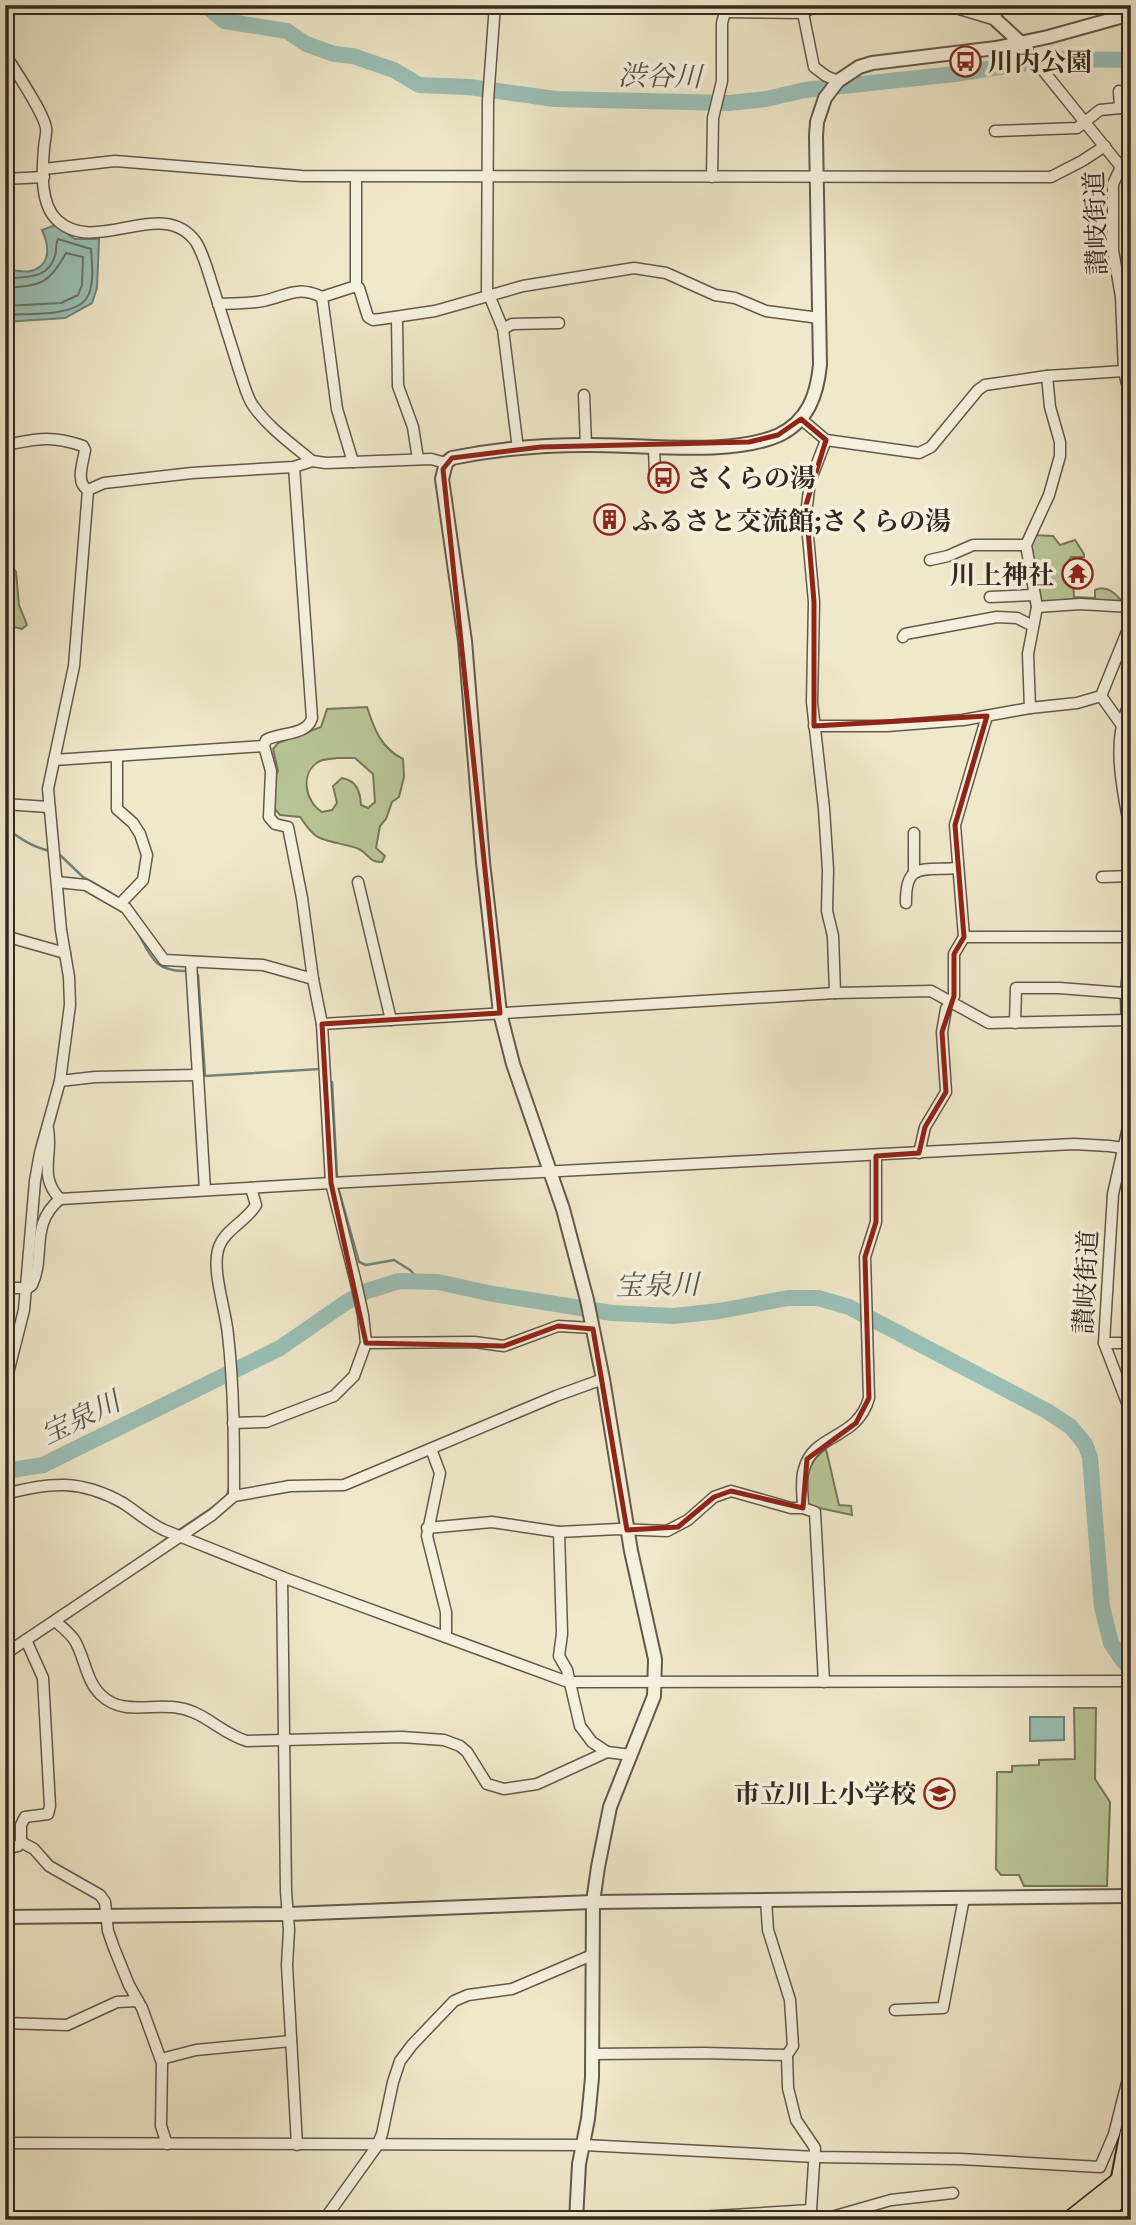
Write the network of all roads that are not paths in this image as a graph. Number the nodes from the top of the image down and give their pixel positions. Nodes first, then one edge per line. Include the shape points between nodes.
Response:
1 (495, 5) edge
2 (817, 5) edge
3 (946, 5) edge
4 (990, 5) edge
5 (723, 9) edge
6 (803, 13) junction
7 (1131, 14) edge
8 (996, 20) junction
9 (1024, 47) junction
10 (996, 48) junction
11 (5, 54) edge
12 (838, 81) junction
13 (1119, 91) dead end
14 (1125, 107) edge
15 (1085, 121) junction
16 (995, 131) dead end
17 (1105, 146) junction
18 (1121, 167) junction
19 (44, 173) junction
20 (1131, 175) edge
21 (356, 177) junction
22 (487, 177) junction
23 (712, 177) junction
24 (816, 177) junction
25 (5, 179) edge
26 (356, 286) junction
27 (322, 297) junction
28 (489, 297) junction
29 (218, 304) junction
30 (397, 318) junction
31 (819, 318) junction
32 (559, 323) dead end
33 (503, 329) junction
34 (1124, 371) junction
35 (1048, 376) junction
36 (584, 395) dead end
37 (1131, 401) edge
38 (801, 419) junction
39 (826, 440) junction
40 (5, 445) edge
41 (586, 445) junction
42 (654, 447) junction
43 (518, 449) junction
44 (418, 459) junction
45 (313, 461) junction
46 (353, 462) junction
47 (446, 463) junction
48 (294, 467) junction
49 (654, 478) dead end
50 (88, 490) junction
51 (1026, 545) junction
52 (930, 560) dead end
53 (1034, 595) junction
54 (990, 597) dead end
55 (1037, 607) junction
56 (1131, 607) edge
57 (1131, 622) edge
58 (1033, 626) junction
59 (903, 637) dead end
60 (1101, 696) junction
61 (1131, 702) edge
62 (1030, 708) junction
63 (987, 716) junction
64 (1121, 724) junction
65 (814, 726) junction
66 (264, 746) junction
67 (117, 756) junction
68 (54, 760) junction
69 (1126, 786) edge
70 (5, 804) edge
71 (48, 807) junction
72 (914, 833) dead end
73 (1131, 836) edge
74 (958, 867) junction
75 (914, 872) junction
76 (1131, 876) edge
77 (1102, 877) dead end
78 (57, 882) junction
79 (358, 882) dead end
80 (906, 903) dead end
81 (120, 905) junction
82 (5, 936) edge
83 (964, 937) junction
84 (1131, 937) edge
85 (65, 953) junction
86 (1131, 954) edge
87 (191, 961) junction
88 (313, 979) junction
89 (835, 993) junction
90 (1124, 993) junction
91 (951, 1001) junction
92 (500, 1013) junction
93 (391, 1020) junction
94 (1126, 1020) junction
95 (1015, 1023) junction
96 (322, 1024) junction
97 (1131, 1043) edge
98 (198, 1075) junction
99 (60, 1081) junction
100 (1131, 1114) edge
101 (47, 1126) junction
102 (1127, 1149) edge
103 (919, 1153) junction
104 (876, 1156) junction
105 (551, 1172) junction
106 (331, 1183) junction
107 (271, 1186) junction
108 (251, 1188) junction
109 (205, 1190) junction
110 (60, 1199) junction
111 (256, 1205) junction
112 (5, 1288) edge
113 (28, 1288) junction
114 (592, 1324) junction
115 (366, 1343) junction
116 (1104, 1343) junction
117 (1131, 1343) edge
118 (603, 1380) junction
119 (5, 1385) edge
120 (233, 1423) junction
121 (431, 1449) junction
122 (1131, 1449) edge
123 (5, 1494) edge
124 (234, 1496) junction
125 (803, 1508) junction
126 (427, 1528) junction
127 (627, 1530) junction
128 (559, 1532) junction
129 (178, 1536) junction
130 (282, 1577) junction
131 (56, 1622) junction
132 (446, 1637) junction
133 (26, 1640) junction
134 (5, 1654) edge
135 (1127, 1680) edge
136 (568, 1682) junction
137 (824, 1682) junction
138 (656, 1683) junction
139 (284, 1739) junction
140 (607, 1752) junction
141 (631, 1755) junction
142 (21, 1842) junction
143 (5, 1850) edge
144 (1131, 1896) edge
145 (964, 1898) junction
146 (765, 1900) junction
147 (593, 1902) junction
148 (288, 1914) junction
149 (5, 1917) edge
150 (106, 1917) junction
151 (592, 1955) junction
152 (138, 2001) junction
153 (895, 2010) dead end
154 (5, 2023) edge
155 (291, 2041) junction
156 (592, 2054) junction
157 (788, 2055) junction
158 (161, 2059) junction
159 (1131, 2067) edge
160 (1130, 2124) edge
161 (5, 2143) edge
162 (167, 2144) junction
163 (297, 2145) junction
164 (584, 2145) junction
165 (377, 2146) junction
166 (816, 2157) junction
167 (1131, 2171) edge
168 (1124, 2187) edge
169 (953, 2193) dead end
170 (1112, 2212) edge
171 (813, 2215) edge
172 (324, 2220) edge
173 (576, 2220) edge
174 (651, 2220) edge
175 (821, 2220) edge
176 (1069, 2220) edge
177 (1093, 2220) edge

1 - 22 street
2 - 6 street
3 - 8 street
4 - 8 street, 讃岐街道
5 - 6 street
5 - 23 street via 722,81 712,128
6 - 12 street via 814,66
7 - 9 street
8 - 9 street, 讃岐街道
8 - 10 street via 1001,41
9 - 10 street
9 - 15 street, 讃岐街道
10 - 12 street via 872,63
11 - 19 street via 47,128
12 - 24 street via 825,98 817,122
13 - 14 street
14 - 15 street via 1100,110
15 - 16 street via 1077,128
15 - 17 street, 讃岐街道
17 - 18 street, 讃岐街道
17 - 24 street via 1051,177
18 - 20 street
18 - 34 street, 讃岐街道 via 1113,184 1113,237
19 - 21 street via 100,162 134,161 276,175
19 - 25 street
19 - 29 street via 52,215 74,230 94,233 158,223 185,232 199,247
21 - 22 street
21 - 26 street
22 - 23 street
22 - 28 street
23 - 24 street
24 - 31 street
26 - 27 street
26 - 30 street via 368,317
27 - 29 street via 299,291 264,301
27 - 46 street via 337,409
28 - 30 street
28 - 31 street via 523,286 634,268 666,274 766,311
28 - 33 street
29 - 45 street via 253,407
30 - 44 street via 398,386
31 - 38 street via 818,383
32 - 33 street via 512,324
33 - 43 street
34 - 35 street
34 - 37 street, 讃岐街道
35 - 39 street via 992,383 978,390 931,447 919,453
35 - 51 street via 1060,456 1049,495
36 - 41 street
38 - 39 street
38 - 42 street via 778,435 750,442
39 - 65 street via 806,505 815,609
40 - 50 street via 47,437 83,446 81,482
41 - 42 street
41 - 43 street
42 - 49 street
43 - 47 street via 452,458
44 - 46 street
44 - 47 street
45 - 46 street
45 - 48 street
47 - 92 street via 442,479 465,641
48 - 50 street via 192,473 104,483
48 - 66 street via 312,718 307,727 274,736
50 - 68 street via 74,666
51 - 52 street via 973,545
51 - 53 street
53 - 54 street
53 - 55 street
55 - 56 street
55 - 58 street
57 - 60 street
58 - 59 street via 1017,618 997,617 919,629
58 - 62 street via 1028,654
60 - 62 street
60 - 64 street
61 - 64 street
62 - 63 street
63 - 65 street via 887,726
63 - 74 street via 954,825
64 - 69 street
65 - 89 street
66 - 67 street
66 - 88 street via 271,771 269,817 288,827
67 - 68 street
67 - 81 street via 117,809 133,823 146,847 143,880
68 - 71 street
69 - 73 street
70 - 71 street
71 - 78 street
72 - 75 street
74 - 75 street
74 - 83 street
75 - 80 street via 906,886
76 - 77 street
78 - 81 street via 86,885
78 - 85 street
79 - 93 street
81 - 87 street via 131,913 159,956
82 - 85 street
83 - 84 street
83 - 91 street via 954,954
85 - 99 street via 70,1005
86 - 90 street
87 - 88 street via 262,965
87 - 98 street
88 - 96 street
89 - 91 street via 920,990
89 - 92 street
90 - 94 street
90 - 95 street via 1016,988
91 - 95 street via 989,1023
91 - 103 street via 942,1032 946,1092 925,1127
92 - 93 street
92 - 105 street
93 - 96 street
94 - 95 street
94 - 97 street
96 - 106 street
98 - 99 street
98 - 109 street
99 - 101 street
100 - 102 street, 讃岐街道
101 - 110 street via 48,1180
101 - 113 street via 35,1181
102 - 103 street via 1074,1144
102 - 116 street, 讃岐街道 via 1113,1194
103 - 104 street
104 - 105 street
104 - 125 street via 876,1222 865,1257 869,1398 862,1417 850,1429 807,1459 802,1475
105 - 106 street
105 - 114 street
106 - 107 street
106 - 115 street
107 - 108 street
107 - 111 street
108 - 109 street
108 - 111 street
109 - 110 street
110 - 113 street via 43,1220 34,1280
111 - 120 street via 218,1250 231,1359
112 - 113 street
113 - 119 street
114 - 115 street via 558,1326 504,1346
114 - 118 street
115 - 120 street via 354,1376 327,1400 266,1422
116 - 117 street
116 - 122 street, 讃岐街道 via 1129,1408
118 - 121 street
118 - 127 street
120 - 124 street
121 - 124 street via 338,1486 301,1485
121 - 126 street via 440,1474
123 - 129 street via 54,1483 80,1486 120,1502
124 - 129 street
125 - 127 street via 737,1491 724,1492 678,1527 656,1532
125 - 137 street via 815,1512
126 - 128 street via 492,1522
126 - 132 street via 446,1612
127 - 128 street
127 - 138 street via 653,1646
128 - 136 street via 559,1656
129 - 130 street
129 - 131 street
130 - 132 street
130 - 139 street
131 - 133 street
131 - 139 street via 76,1642 93,1685 112,1704 180,1708 247,1741
132 - 136 street
133 - 134 street
133 - 142 street via 43,1678 50,1806 48,1814 24,1817
135 - 137 street
136 - 138 street
136 - 140 street via 580,1727
137 - 138 street
138 - 141 street
139 - 140 street via 444,1740 467,1752 487,1784 503,1789 537,1784
139 - 148 street
140 - 141 street
141 - 147 street via 605,1825
142 - 143 street
142 - 150 street via 49,1866 100,1895
144 - 145 street
145 - 146 street
145 - 153 street via 943,2008
146 - 147 street
146 - 157 street via 768,1930 789,2000 793,2046
147 - 148 street
147 - 151 street
148 - 150 street
148 - 155 street
149 - 150 street
150 - 152 street via 114,1948
151 - 156 street
151 - 165 street via 512,1989 454,2001 400,2061
152 - 154 street via 117,2002 67,2025
152 - 158 street
155 - 158 street via 196,2050
155 - 163 street
156 - 157 street
156 - 164 street
157 - 166 street via 794,2115
158 - 162 street via 161,2126
159 - 166 street via 1114,2134 1100,2167
160 - 168 main road
161 - 162 street
162 - 163 street
163 - 165 street
164 - 165 street
164 - 166 street
164 - 173 street
165 - 172 street
166 - 171 street
167 - 168 highway
168 - 170 highway
168 - 176 highway
169 - 175 street via 891,2200
170 - 177 highway
171 - 174 street

